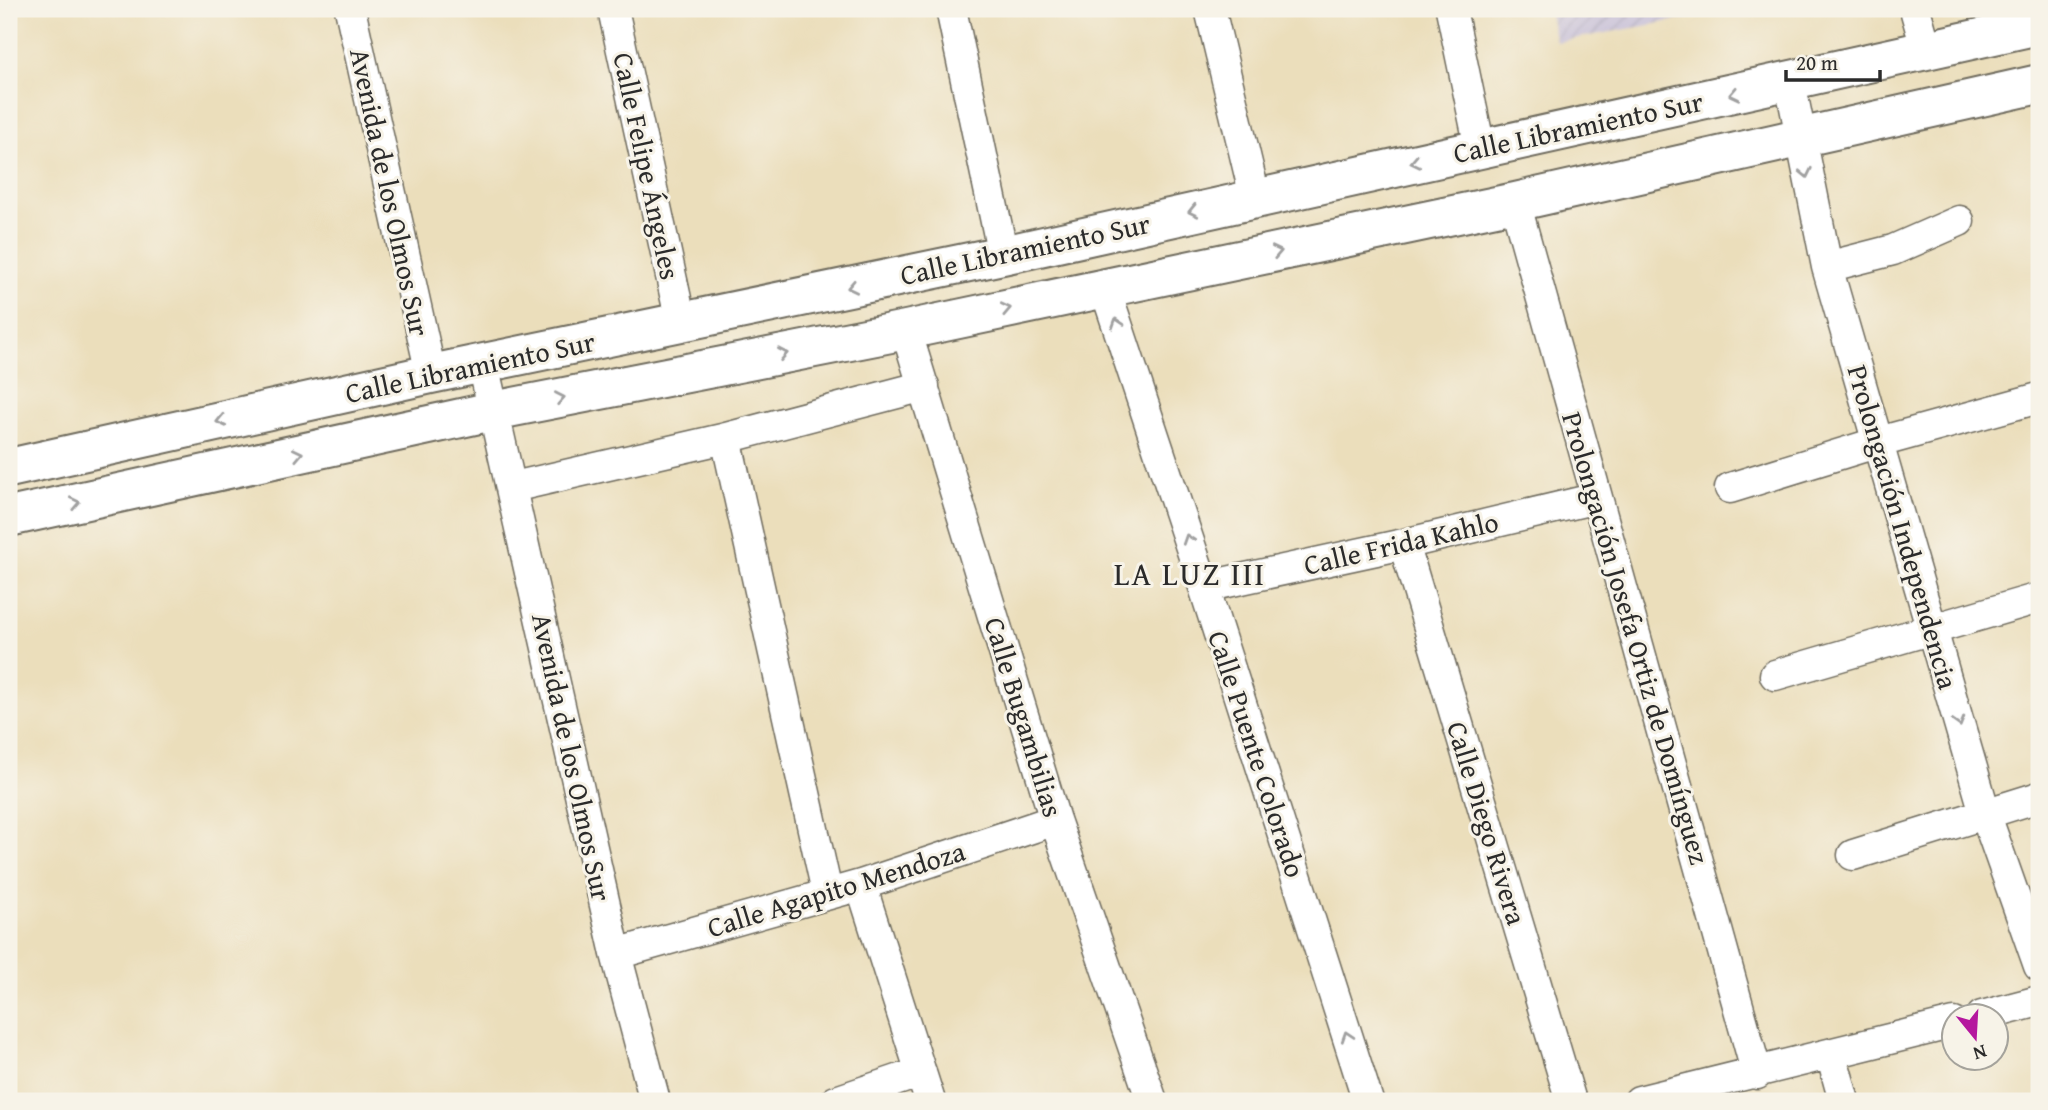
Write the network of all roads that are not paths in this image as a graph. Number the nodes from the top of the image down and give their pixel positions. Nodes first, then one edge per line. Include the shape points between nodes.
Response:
1 (350, 9) edge
2 (613, 9) edge
3 (951, 9) edge
4 (1210, 9) edge
5 (1451, 9) edge
6 (1915, 9) edge
7 (2039, 25) edge
8 (1926, 48) junction
9 (1790, 82) junction
10 (2039, 84) edge
11 (1798, 136) junction
12 (1480, 148) junction
13 (1255, 197) junction
14 (1515, 202) junction
15 (1959, 222) dead end
16 (1003, 255) junction
17 (1827, 267) junction
18 (1105, 288) junction
19 (681, 322) junction
20 (906, 330) junction
21 (483, 364) junction
22 (431, 374) junction
23 (924, 386) junction
24 (2039, 398) edge
25 (493, 411) junction
26 (726, 438) junction
27 (1879, 442) junction
28 (9, 468) edge
29 (513, 487) junction
30 (1730, 488) dead end
31 (1597, 498) junction
32 (9, 517) edge
33 (1404, 544) junction
34 (1204, 587) junction
35 (2039, 598) edge
36 (1933, 630) junction
37 (1775, 675) dead end
38 (2039, 797) edge
39 (1985, 813) junction
40 (1055, 820) junction
41 (1853, 855) dead end
42 (861, 885) junction
43 (827, 892) junction
44 (616, 954) junction
45 (2039, 966) edge
46 (2039, 1001) edge
47 (2010, 1009) edge
48 (1940, 1027) edge
49 (1831, 1054) junction
50 (921, 1072) junction
51 (1757, 1074) junction
52 (655, 1101) edge
53 (836, 1101) edge
54 (930, 1101) edge
55 (1152, 1101) edge
56 (1368, 1101) edge
57 (1571, 1101) edge
58 (1639, 1101) edge
59 (1844, 1101) edge

1 - 22 street, Avenida de los Olmos Sur
2 - 19 street, Calle Felipe Ángeles
3 - 16 street
4 - 13 street
5 - 12 street
6 - 8 street
7 - 8 street, Calle Libramiento Sur
8 - 9 street, Calle Libramiento Sur
9 - 11 street, Prolongación Independencia
9 -> 12 street, Calle Libramiento Sur
10 - 11 street, Calle Libramiento Sur
11 - 14 street, Calle Libramiento Sur
11 -> 17 street, Prolongación Independencia
12 -> 13 street, Calle Libramiento Sur
13 -> 16 street, Calle Libramiento Sur
18 -> 14 street, Calle Libramiento Sur
14 - 31 street, Prolongación Josefa Ortiz de Domínguez
15 - 17 street via 1893,250
16 -> 19 street, Calle Libramiento Sur
17 - 27 street, Prolongación Independencia
20 -> 18 street, Calle Libramiento Sur
34 -> 18 street, Calle Puente Colorado
19 - 21 street, Calle Libramiento Sur
20 - 23 street, Calle Bugambilias
25 -> 20 street, Calle Libramiento Sur
21 - 22 street, Calle Libramiento Sur
21 - 25 street, Avenida de los Olmos Sur
22 -> 28 street, Calle Libramiento Sur
23 - 26 street
23 - 40 street, Calle Bugambilias
24 - 27 street
25 - 29 street, Avenida de los Olmos Sur
32 -> 25 street, Calle Libramiento Sur
26 - 29 street
26 - 43 street
27 - 30 street
27 - 36 street, Prolongación Independencia
29 - 44 street, Avenida de los Olmos Sur
31 - 33 street, Calle Frida Kahlo
31 - 51 street, Prolongación Josefa Ortiz de Domínguez
33 - 34 street, Calle Frida Kahlo
33 - 57 street, Calle Diego Rivera
56 -> 34 street, Calle Puente Colorado
35 - 36 street
36 - 37 street
36 -> 39 street, Prolongación Independencia
38 - 39 street
39 - 41 street
39 - 45 street, Prolongación Independencia
40 - 42 street, Calle Agapito Mendoza
40 - 55 street, Calle Bugambilias
42 - 43 street, Calle Agapito Mendoza
42 - 50 street
43 - 44 street, Calle Agapito Mendoza
44 - 52 street, Avenida de los Olmos Sur
46 - 47 street
48 - 49 street
49 - 51 street
49 - 59 street
50 - 53 street
50 - 54 street
51 - 58 street

